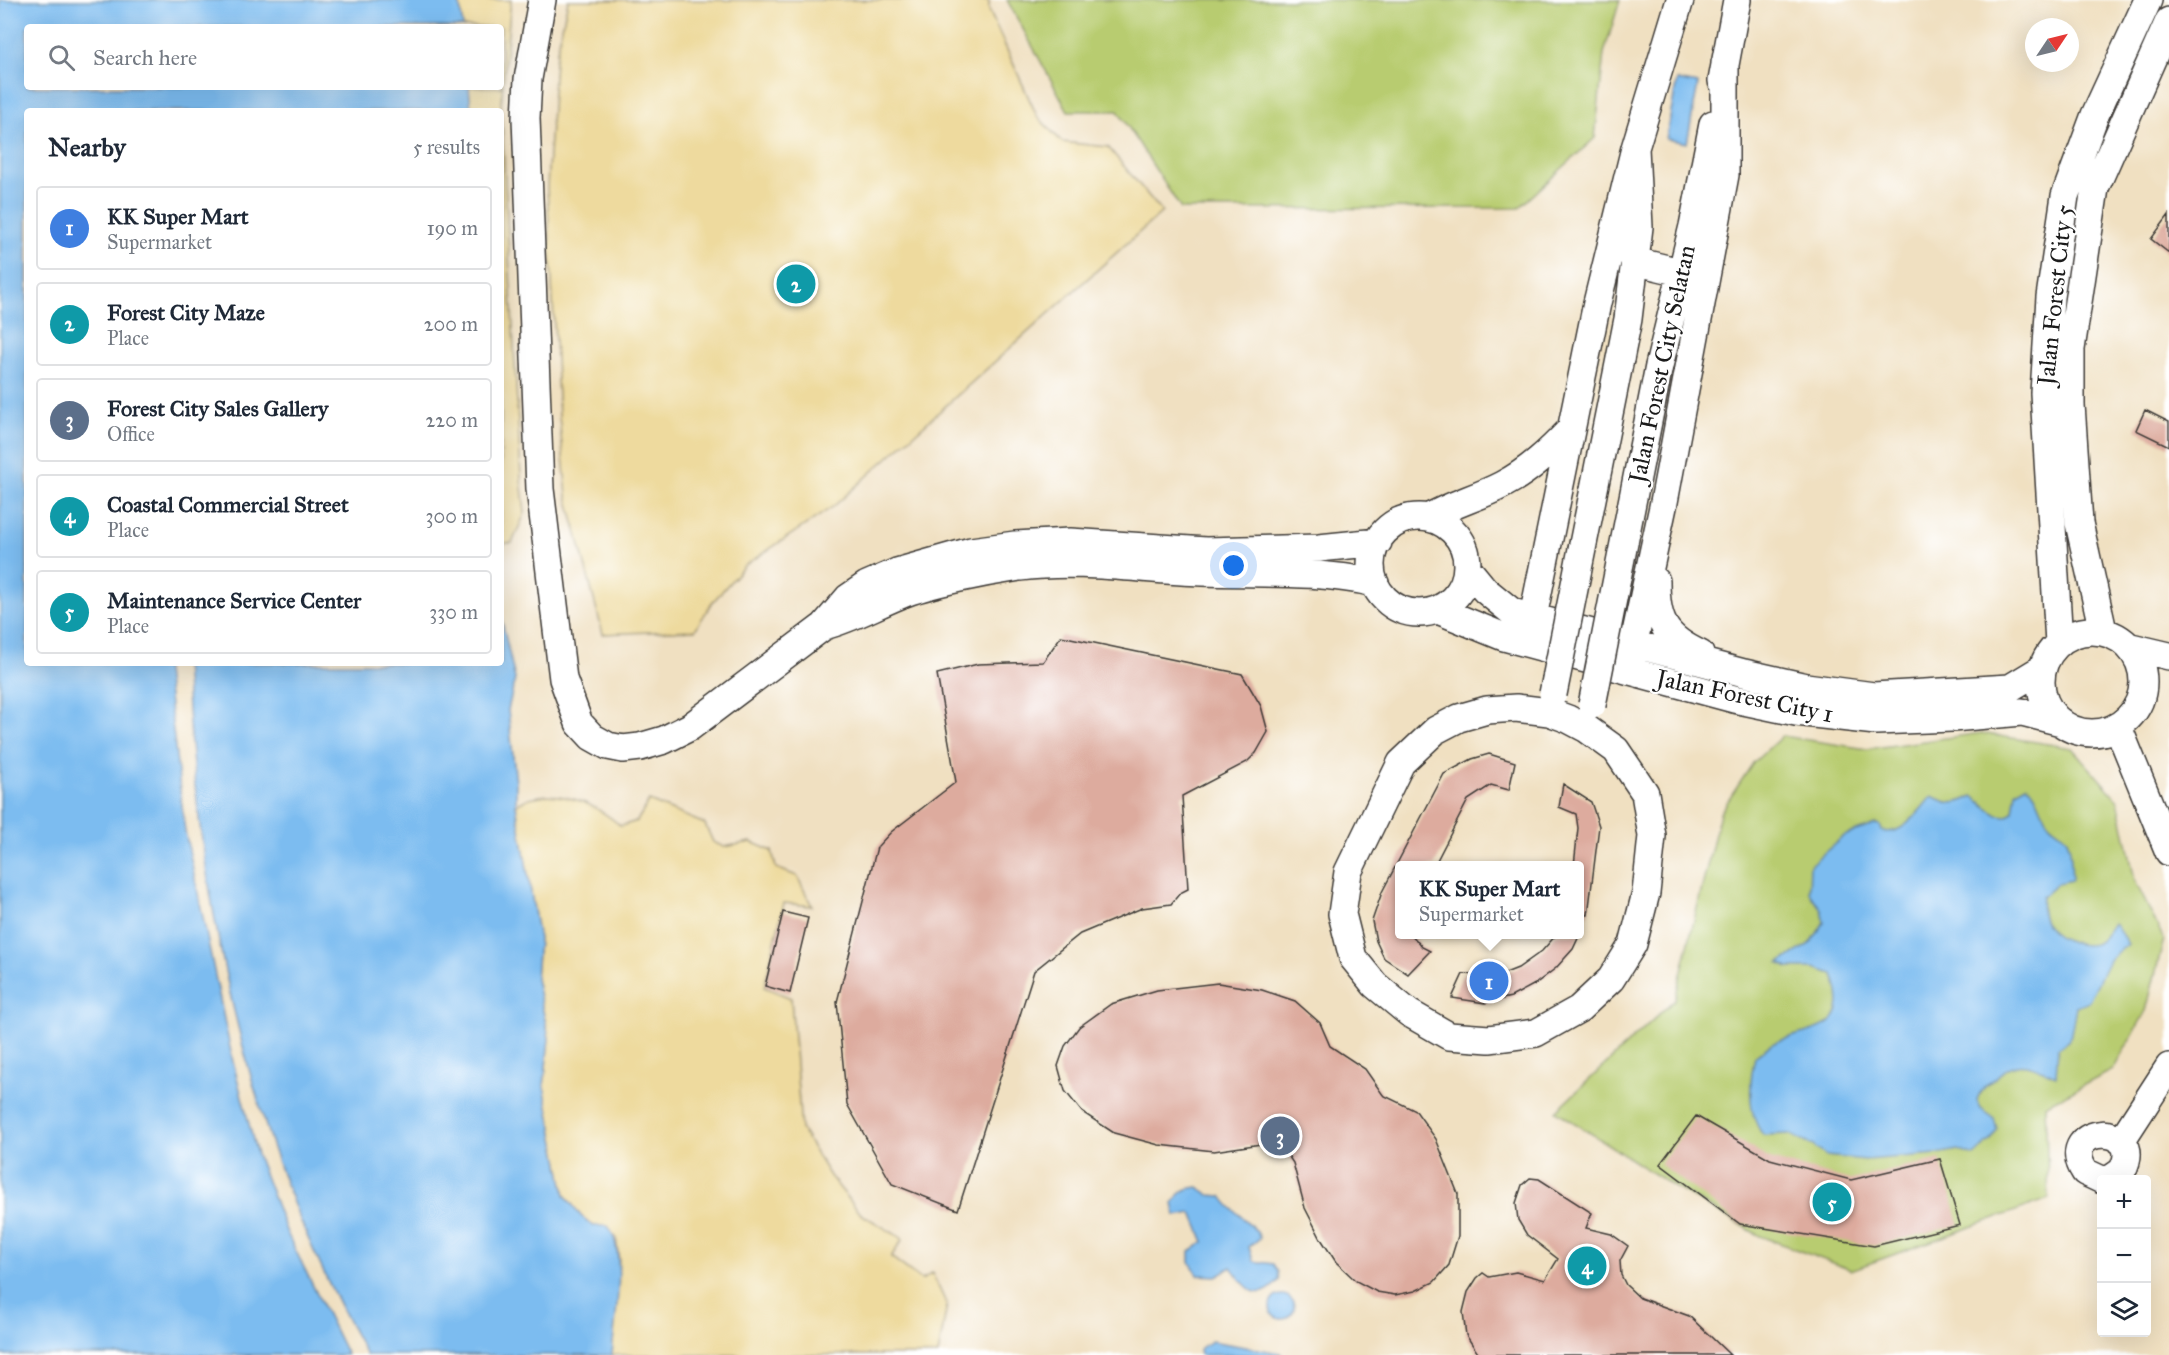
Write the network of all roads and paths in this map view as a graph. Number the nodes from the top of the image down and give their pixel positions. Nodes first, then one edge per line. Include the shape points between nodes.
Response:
1 (542, 0) edge
2 (1680, 0) edge
3 (1737, 0) edge
4 (2148, 0) edge
5 (2169, 21) edge
6 (1725, 63) junction
7 (1635, 148) junction
8 (1634, 261) junction
9 (1680, 272) junction
10 (1571, 429) junction
11 (1664, 502) junction
12 (1428, 518) junction
13 (1378, 542) junction
14 (1467, 568) junction
15 (1375, 583) junction
16 (1438, 610) junction
17 (1533, 617) junction
18 (824, 626) junction
19 (2103, 631) junction
20 (2059, 643) junction
21 (1633, 644) junction
22 (2131, 647) junction
23 (2169, 656) edge
24 (2043, 668) junction
25 (1628, 670) junction
26 (2169, 671) edge
27 (1744, 673) junction
28 (2143, 691) junction
29 (1551, 703) junction
30 (1590, 717) junction
31 (2061, 722) junction
32 (2118, 727) junction
33 (2169, 852) edge
34 (2169, 1067) edge
35 (2121, 1141) junction
36 (2116, 1175) edge
37 (2097, 1179) edge

1 - 18 street via 528,79 526,118 540,489 563,679 579,723 608,746 623,749 664,740 690,727
2 - 7 street, Jalan Forest City Selatan
3 - 6 street, Jalan Forest City Selatan
4 - 20 street, Jalan Forest City 5 via 2095,115 2065,196 2050,297 2044,393
5 - 19 street, Jalan Forest City 5 via 2095,188 2071,349 2079,523
6 - 9 street, Jalan Forest City Selatan via 1693,226
6 - 11 street via 1725,175
7 - 8 street, Jalan Forest City Selatan via 1639,227
7 - 10 street
8 - 9 street
8 - 29 street, Jalan Forest City Selatan, bridge via 1628,319
9 - 30 street, Jalan Forest City Selatan, bridge
10 - 12 street via 1529,468 1501,486
10 - 17 street
11 - 21 street
11 - 27 street via 1656,578 1659,617 1682,646
12 - 13 street via 1410,518 1394,525
12 - 14 street via 1452,530 1466,554
13 - 15 street via 1372,562
13 - 18 street via 1206,551 1070,542 971,552 897,572 867,585 848,598
14 - 16 street via 1459,593
14 - 17 street, Jalan Forest City 1 via 1500,604 1512,612
15 - 16 street via 1382,595 1400,609 1414,613
15 - 18 street via 1314,573 1205,572 1075,564 1020,567 902,594
16 - 25 street, Jalan Forest City 1 via 1504,637
17 - 21 street, Jalan Forest City 1
19 - 20 street via 2079,632
19 - 22 street
20 - 24 street
21 - 25 street
21 - 27 street, Jalan Forest City 1
22 - 23 street
22 - 28 street via 2144,676
24 - 27 street, Jalan Forest City 1 via 2010,688 1874,696
24 - 31 street via 2043,698
25 - 31 street, Jalan Forest City 1 via 1796,712 1876,721 2022,712
26 - 28 street
28 - 32 street via 2138,705
29 - 30 street
29 - 30 street via 1486,710 1436,730 1401,763 1348,872 1342,914 1353,958 1375,985 1409,1013 1449,1036 1489,1040 1536,1033 1579,1010 1611,979 1633,944 1646,893 1652,836 1645,793
31 - 32 street via 2089,733
32 - 33 street
34 - 35 street
35 - 36 street via 2126,1164
35 - 37 street via 2101,1133 2082,1144 2081,1166

